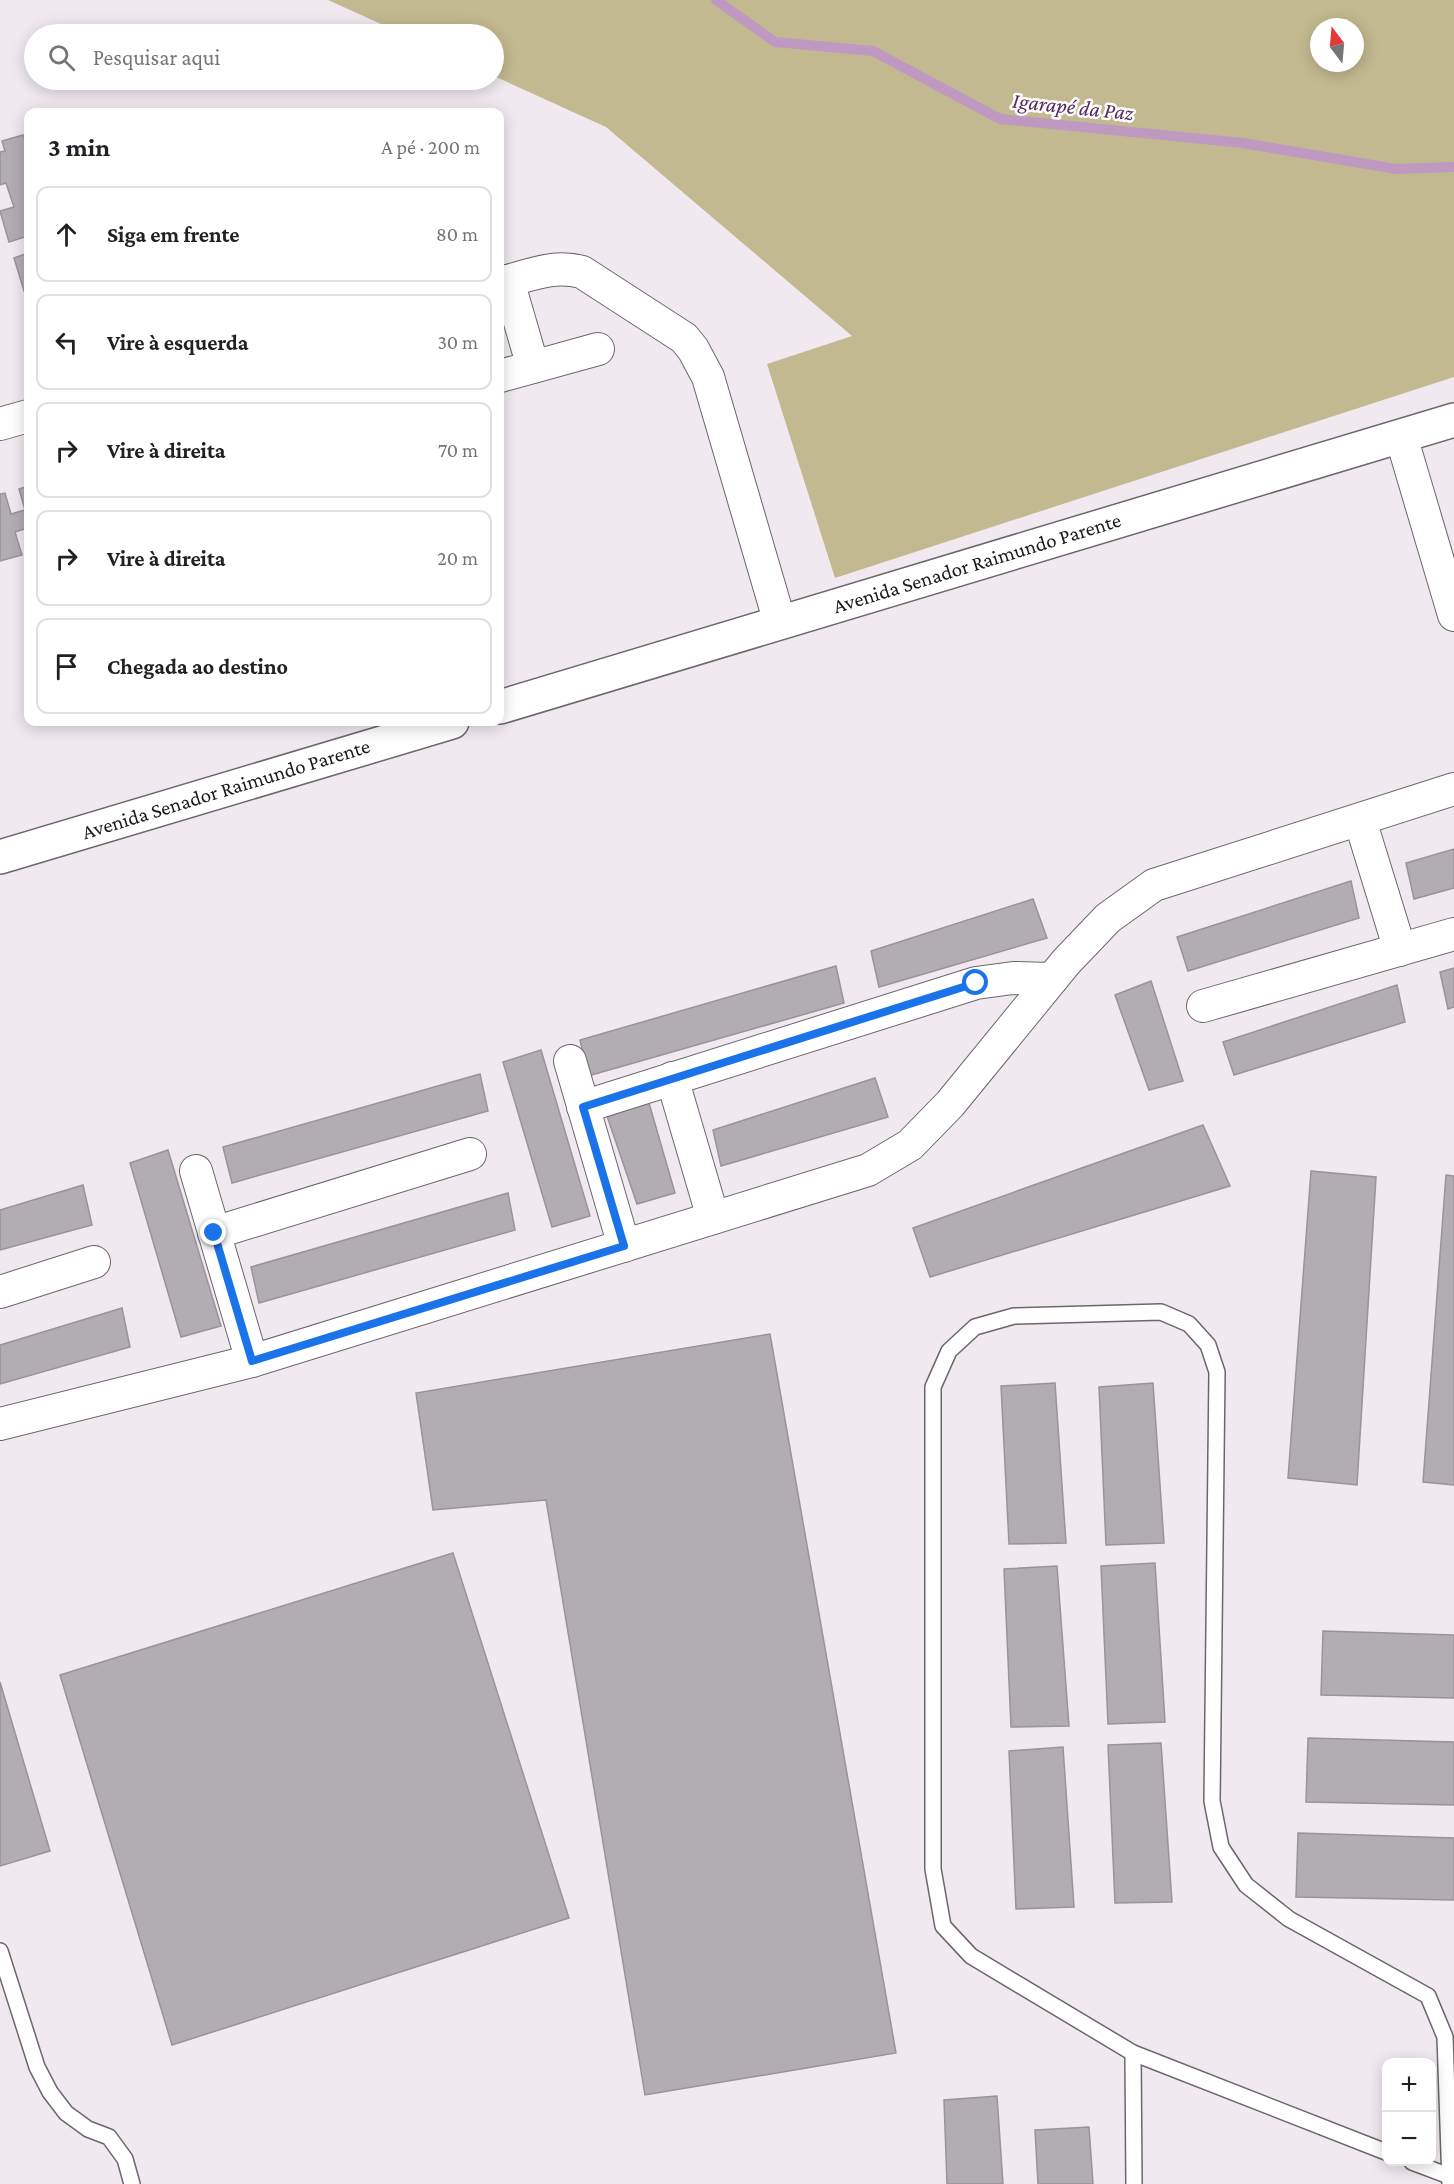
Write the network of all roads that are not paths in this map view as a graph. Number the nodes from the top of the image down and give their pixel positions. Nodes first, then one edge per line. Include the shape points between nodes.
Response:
1 (504, 282) edge
2 (598, 349) dead end
3 (533, 367) junction
4 (504, 375) edge
5 (24, 417) edge
6 (1454, 420) edge
7 (0, 424) edge
8 (1401, 436) junction
9 (1454, 615) edge
10 (780, 623) junction
11 (504, 706) edge
12 (439, 726) edge
13 (1454, 789) edge
14 (1360, 820) junction
15 (0, 857) edge
16 (1454, 934) edge
17 (1400, 950) junction
18 (1052, 979) junction
19 (1203, 1006) dead end
20 (570, 1061) dead end
21 (672, 1078) junction
22 (583, 1107) junction
23 (470, 1154) dead end
24 (196, 1171) dead end
25 (712, 1218) junction
26 (214, 1233) junction
27 (624, 1246) junction
28 (94, 1262) dead end
29 (0, 1292) edge
30 (252, 1361) junction
31 (0, 1424) edge
32 (0, 1951) edge
33 (1133, 2053) junction
34 (1382, 2150) edge
35 (1420, 2166) edge
36 (1449, 2180) edge
37 (132, 2184) edge
38 (1134, 2184) edge

1 - 3 street
1 - 10 street via 558,268 582,272 684,338 693,349 708,377
2 - 3 street
3 - 4 street
5 - 7 street
6 - 8 street, Avenida Senador Raimundo Parente
8 - 9 street
8 - 10 street, Avenida Senador Raimundo Parente
10 - 11 street, Avenida Senador Raimundo Parente
12 - 15 street, Avenida Senador Raimundo Parente
13 - 14 street
14 - 17 street
14 - 18 street via 1154,885 1108,918
16 - 17 street
17 - 19 street
18 - 21 street via 1013,978 976,983
18 - 25 street via 950,1104 910,1145 868,1170
20 - 22 street
21 - 22 street
21 - 25 street
22 - 27 street
23 - 26 street
24 - 26 street
25 - 27 street
26 - 30 street
27 - 30 street
28 - 29 street
30 - 31 street
32 - 37 lane via 37,2067 50,2092 66,2113 88,2129 109,2137 125,2159
33 - 34 lane
33 - 36 lane via 971,1956 943,1926 933,1869 933,1387 949,1351 975,1327 1014,1316 1161,1312 1189,1324 1208,1345 1217,1372 1212,1801 1221,1847 1246,1885 1289,1918 1428,1996 1445,2037
33 - 38 lane
35 - 36 lane

